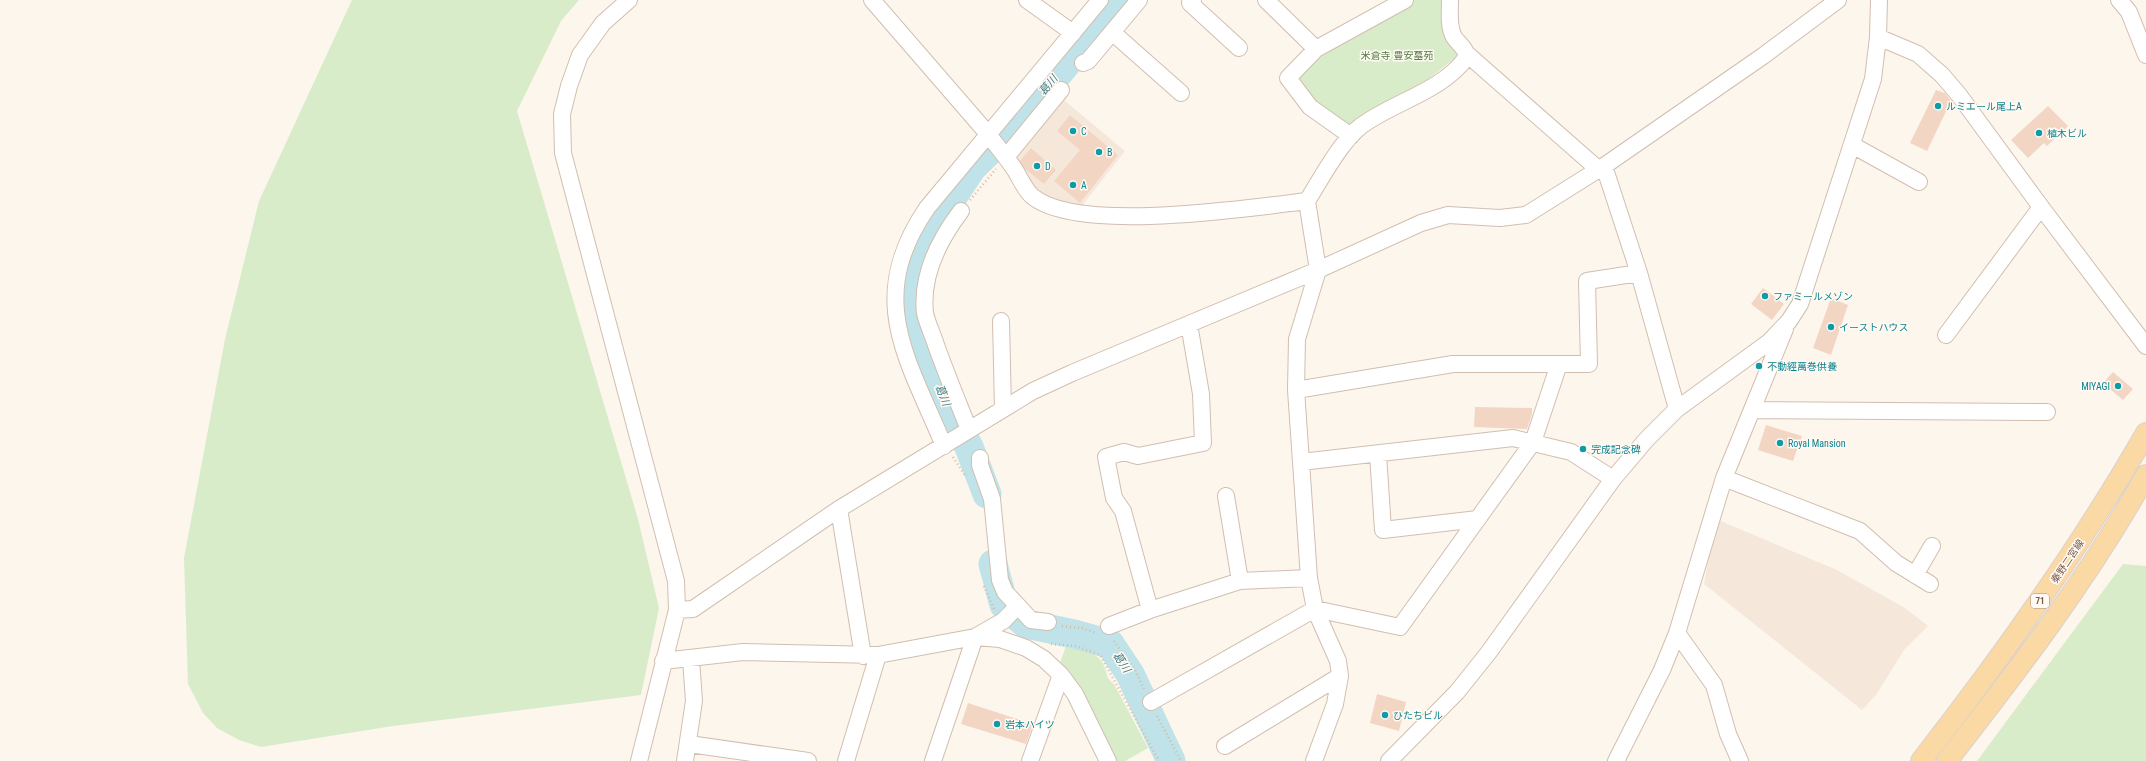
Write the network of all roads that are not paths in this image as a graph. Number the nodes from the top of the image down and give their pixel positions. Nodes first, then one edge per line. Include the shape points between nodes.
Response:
1 (629, 0) edge
2 (872, 0) edge
3 (1027, 0) edge
4 (1100, 0) edge
5 (1139, 0) edge
6 (1193, 0) edge
7 (1266, 0) edge
8 (1405, 0) edge
9 (1450, 0) edge
10 (1838, 0) edge
11 (1879, 0) edge
12 (2119, 0) edge
13 (1112, 32) junction
14 (1073, 33) junction
15 (1878, 37) junction
16 (1239, 48) dead end
17 (1316, 49) junction
18 (1467, 54) junction
19 (2146, 55) edge
20 (1083, 63) dead end
21 (1061, 90) dead end
22 (1181, 93) dead end
23 (988, 134) junction
24 (1350, 136) junction
25 (1852, 145) junction
26 (1006, 157) junction
27 (1601, 167) junction
28 (1919, 182) dead end
29 (1307, 201) junction
30 (2041, 207) junction
31 (961, 212) road end
32 (1318, 270) junction
33 (1639, 273) junction
34 (1001, 321) dead end
35 (1789, 321) junction
36 (1189, 324) junction
37 (1946, 335) dead end
38 (2146, 346) edge
39 (1559, 364) junction
40 (1296, 390) junction
41 (1003, 409) junction
42 (1677, 409) junction
43 (1753, 410) junction
44 (2048, 412) dead end
45 (968, 431) junction
46 (2146, 432) edge
47 (1533, 442) junction
48 (944, 446) junction
49 (1378, 454) junction
50 (980, 458) dead end
51 (1301, 462) junction
52 (2146, 475) edge
53 (1724, 478) junction
54 (1613, 479) junction
55 (1226, 496) dead end
56 (839, 509) junction
57 (1478, 519) junction
58 (1932, 546) dead end
59 (1915, 575) junction
60 (1309, 578) junction
61 (1240, 581) junction
62 (1930, 584) dead end
63 (1017, 607) junction
64 (1315, 609) junction
65 (677, 610) junction
66 (1150, 610) junction
67 (1048, 622) road end
68 (1106, 632) road end
69 (1677, 633) junction
70 (975, 637) junction
71 (870, 656) junction
72 (691, 659) junction
73 (663, 661) junction
74 (1061, 675) junction
75 (1340, 676) junction
76 (1151, 702) road end
77 (689, 744) junction
78 (1225, 746) dead end
79 (639, 761) edge
80 (685, 761) edge
81 (808, 761) edge
82 (846, 761) edge
83 (934, 761) edge
84 (1030, 761) edge
85 (1108, 761) edge
86 (1314, 761) edge
87 (1389, 761) edge
88 (1616, 761) edge
89 (1740, 761) edge
90 (1921, 761) edge
91 (1947, 761) edge

1 - 65 street via 603,23 580,55 562,114 563,153 676,581
2 - 23 street
3 - 14 street
4 - 14 street
5 - 13 street
6 - 16 street via 1190,3
7 - 17 street
8 - 17 street
9 - 18 street via 1452,35
10 - 27 street via 1763,56
11 - 15 street
12 - 19 street via 2129,12
13 - 20 street via 1088,61
13 - 22 street
14 - 23 street
15 - 25 street via 1873,79
15 - 30 street via 1918,54 1942,75
17 - 24 street via 1288,78 1310,107
18 - 24 street via 1444,78 1362,126
18 - 27 street
21 - 26 street
23 - 26 street
23 - 48 street via 915,225 906,241 894,297 897,330
24 - 29 street
25 - 28 street
25 - 35 street via 1800,304
26 - 29 street via 1032,195 1063,210 1079,213 1166,216 1232,211
27 - 32 street via 1526,215 1500,218 1448,215 1421,223
27 - 33 street
29 - 32 street via 1310,233
30 - 37 street
30 - 38 street
31 - 45 street via 944,235 933,260 926,291 925,314
32 - 36 street
32 - 40 street via 1297,339
33 - 39 street via 1587,281 1589,364
33 - 42 street
34 - 41 street
35 - 42 street via 1769,342
35 - 43 street
36 - 41 street via 1072,373 1033,391
36 - 66 street via 1201,394 1202,443 1138,456 1124,452 1106,457 1114,498 1123,511
39 - 40 street via 1452,364
39 - 47 street
40 - 51 street
41 - 45 street
42 - 54 street
43 - 44 street
43 - 53 street
45 - 48 street
46 - 90 main road, 秦野二宮線 / 71 via 2073,553 1990,673
47 - 49 street via 1513,438
47 - 54 street via 1571,452
47 - 57 street
48 - 56 street
49 - 51 street
49 - 57 street via 1383,530
50 - 63 street via 992,499 1000,580 1004,592
51 - 60 street
52 - 91 main road, 秦野二宮線 / 71 via 2092,563 2010,681
53 - 59 street via 1860,531 1896,563
53 - 69 street
54 - 87 street via 1489,652 1457,692
55 - 61 street
56 - 65 street via 693,609
56 - 71 street
57 - 64 street via 1400,627
58 - 59 street
59 - 62 street
60 - 61 street
60 - 64 street
61 - 66 street
63 - 67 street via 1031,620
63 - 70 street via 1002,621
64 - 75 street via 1338,661
64 - 76 street
65 - 73 street
66 - 68 street
69 - 88 street via 1662,670
69 - 89 street via 1714,685 1728,734
70 - 71 street
70 - 74 street via 1000,639 1026,648 1044,659
70 - 83 street
71 - 72 street via 744,652
71 - 82 street
72 - 73 street
72 - 77 street via 694,701
73 - 79 street
74 - 84 street
74 - 85 street via 1075,694
75 - 78 street
75 - 86 street via 1335,704
77 - 80 street
77 - 81 street

